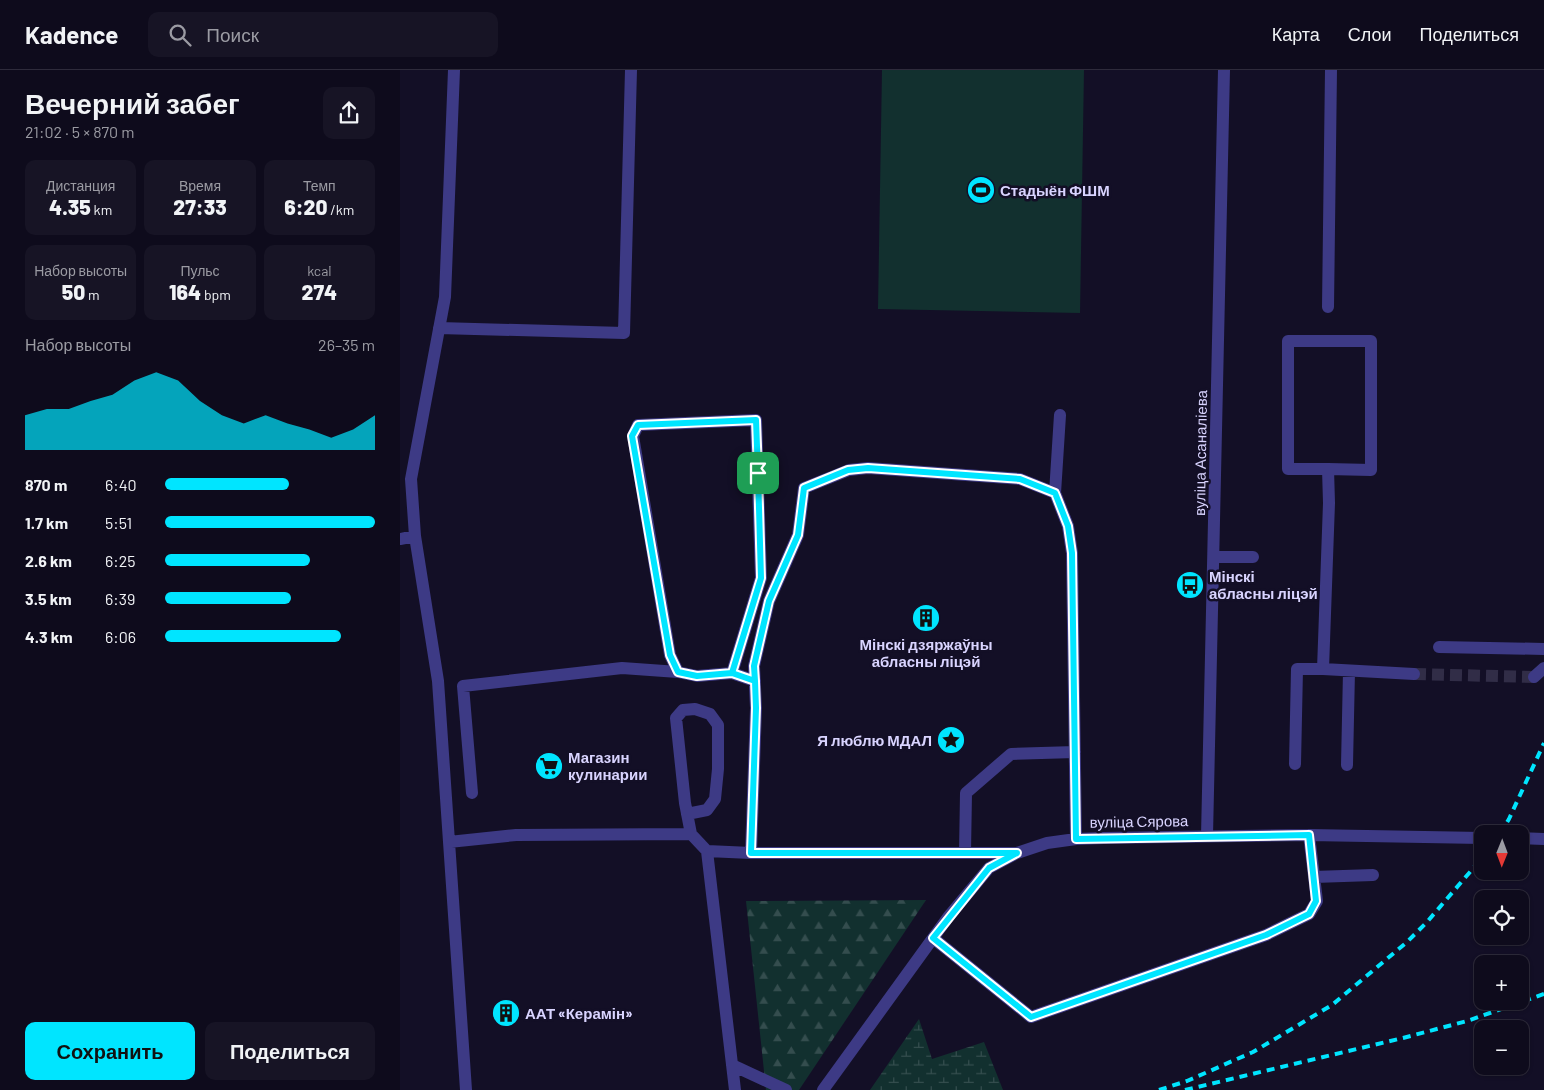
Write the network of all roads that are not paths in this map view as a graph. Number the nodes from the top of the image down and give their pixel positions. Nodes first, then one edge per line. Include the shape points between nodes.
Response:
1 (454, 70) edge
2 (631, 70) edge
3 (1224, 70) edge
4 (1330, 70) edge
5 (1328, 307) dead end
6 (439, 328) junction
7 (1060, 415) dead end
8 (1328, 469) junction
9 (1055, 493) junction
10 (415, 536) junction
11 (400, 539) edge
12 (1214, 557) junction
13 (1253, 557) dead end
14 (1439, 647) dead end
15 (1544, 649) edge
16 (1544, 668) edge
17 (1323, 669) junction
18 (1349, 671) junction
19 (678, 672) junction
20 (732, 673) junction
21 (1414, 674) tunnel mouth
22 (1534, 677) tunnel mouth
23 (755, 681) junction
24 (1075, 752) junction
25 (1295, 764) dead end
26 (1347, 765) dead end
27 (472, 793) dead end
28 (687, 814) junction
29 (691, 834) junction
30 (1309, 835) junction
31 (1208, 836) junction
32 (1474, 838) edge
33 (1529, 838) edge
34 (1076, 839) junction
35 (1544, 839) edge
36 (449, 842) junction
37 (707, 851) junction
38 (751, 853) junction
39 (965, 853) junction
40 (1017, 853) junction
41 (1373, 875) dead end
42 (1314, 877) junction
43 (933, 938) junction
44 (732, 1065) junction
45 (466, 1090) edge
46 (735, 1090) edge
47 (786, 1090) edge
48 (823, 1090) edge

1 - 6 street via 445,297
2 - 6 street via 624,333
3 - 12 street, вуліца Асаналіева
4 - 5 street
6 - 10 street via 411,480
7 - 9 street
8 - 8 street via 1371,470 1371,341 1288,341 1288,469
8 - 17 street
9 - 23 street via 1020,479 868,468 848,470 804,488 798,535 769,601 754,666
9 - 24 street via 1068,526 1072,553
10 - 11 street
10 - 36 street via 438,681
12 - 13 street
12 - 31 street, вуліца Асаналіева
14 - 15 street
16 - 22 street
17 - 18 street
17 - 25 street via 1297,669
18 - 21 street
18 - 26 street
19 - 20 street via 697,676
19 - 20 street via 670,655 632,436 638,425 756,420 761,578
19 - 27 street via 622,668 463,686
20 - 23 street
23 - 38 street
24 - 34 street
24 - 39 street via 1011,754 966,793
28 - 28 street via 676,718 683,710 695,710 710,714 718,725 718,769 715,799 707,810
28 - 29 street
29 - 36 street via 516,835
29 - 37 street
30 - 31 street, вуліца Сярова
30 - 32 street, вуліца Сярова
30 - 42 street
31 - 34 street, вуліца Сярова
33 - 35 street
34 - 40 street, вуліца Сярова via 1047,843
36 - 45 street
37 - 38 street
37 - 44 street
38 - 39 street
39 - 40 street
40 - 43 street, вуліца Сярова via 989,868
41 - 42 street
42 - 43 street via 1316,901 1309,914 1266,935 1031,1017
43 - 48 street, вуліца Сярова
44 - 46 street
44 - 47 street

